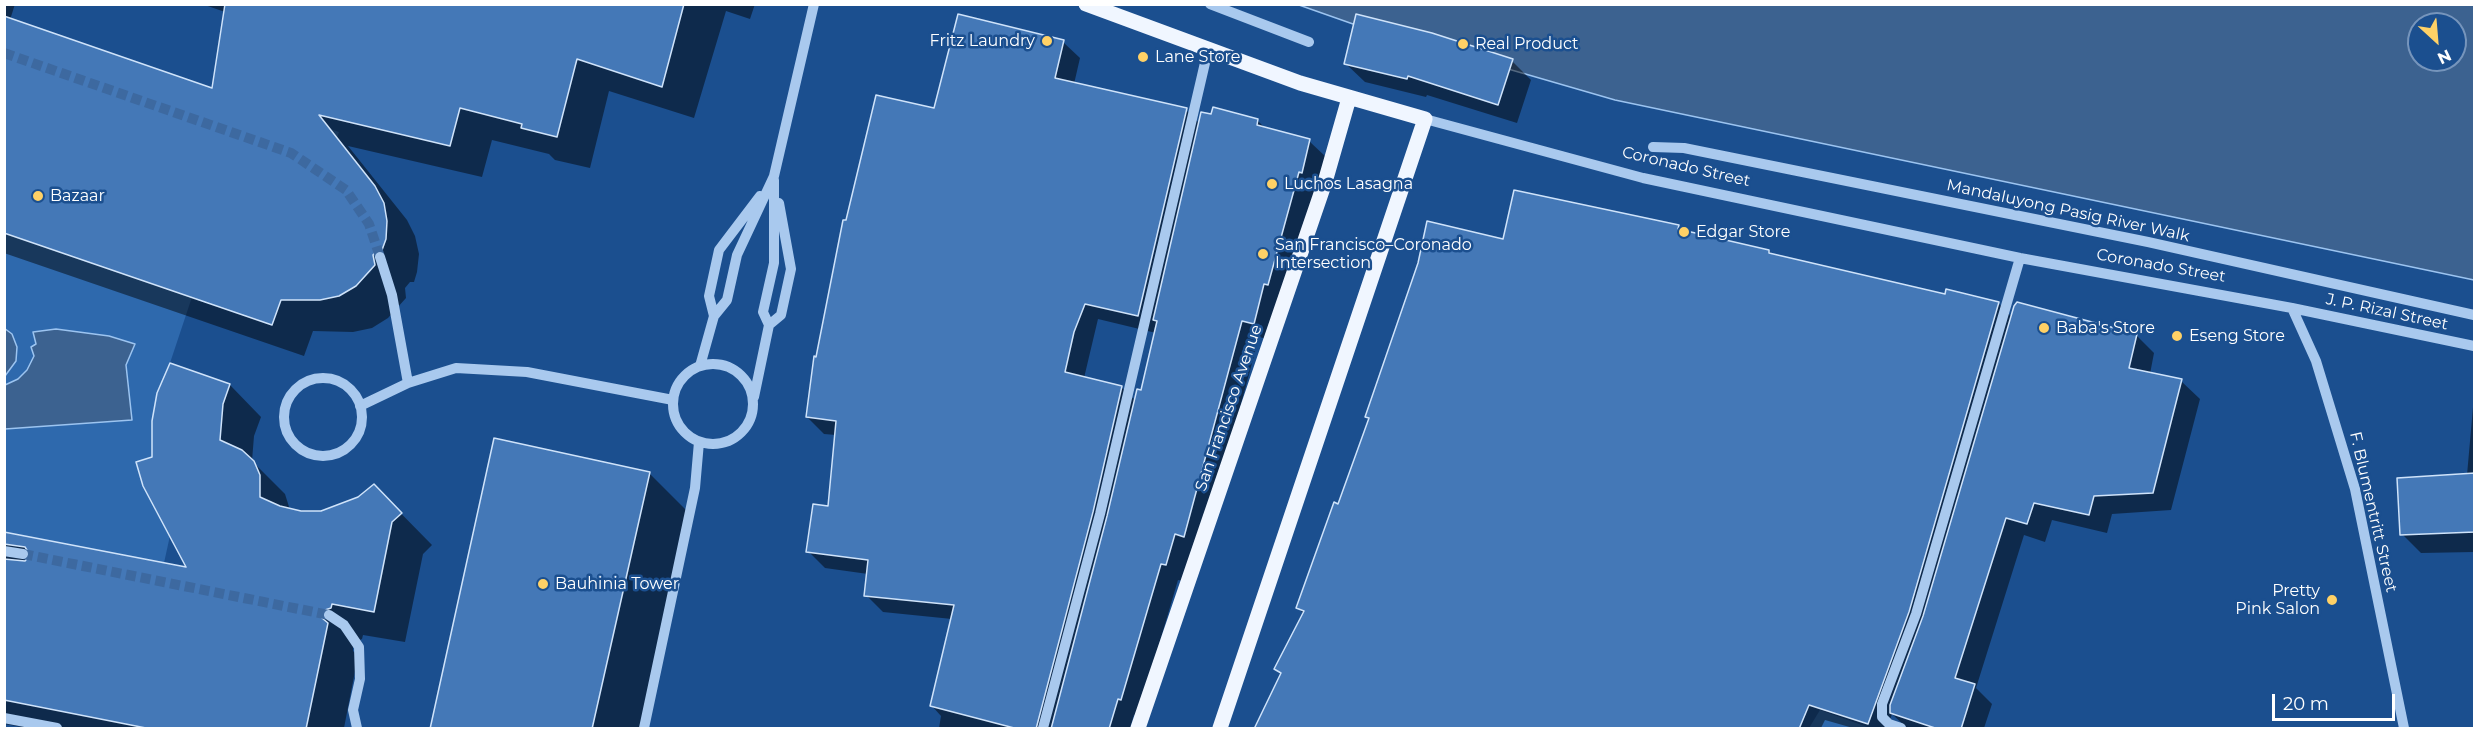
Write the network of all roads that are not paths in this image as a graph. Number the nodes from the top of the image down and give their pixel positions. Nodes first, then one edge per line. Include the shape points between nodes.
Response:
1 (814, 4) edge
2 (1086, 4) edge
3 (1210, 4) edge
4 (1309, 42) dead end
5 (1208, 50) junction
6 (1349, 98) junction
7 (1425, 119) junction
8 (1653, 147) dead end
9 (774, 176) junction
10 (380, 257) tunnel mouth
11 (2020, 258) junction
12 (2292, 308) junction
13 (2475, 315) edge
14 (714, 316) junction
15 (769, 325) junction
16 (2475, 346) edge
17 (700, 366) junction
18 (408, 383) junction
19 (753, 399) junction
20 (673, 400) junction
21 (360, 406) junction
22 (699, 442) junction
23 (4, 551) edge
24 (22, 554) tunnel mouth
25 (329, 615) tunnel mouth
26 (4, 718) edge
27 (57, 729) edge
28 (357, 729) edge
29 (644, 729) edge
30 (1043, 729) edge
31 (1138, 729) edge
32 (1220, 729) edge
33 (1901, 729) edge
34 (2404, 729) edge

1 - 9 street
2 - 5 main road, Coronado Street
3 - 4 street
5 - 6 main road, Coronado Street
5 - 30 street via 1100,514
6 - 7 main road, Coronado Street
6 - 31 main road, San Francisco Avenue via 1325,182
7 - 11 street, Coronado Street via 1643,178
7 - 32 main road
8 - 13 street, Mandaluyong Pasig River Walk via 1684,148 2148,242
9 - 14 street via 737,255 727,300
9 - 14 street via 719,250 709,296
9 - 15 street via 774,263 763,312
9 - 15 street via 791,269 781,315
10 - 18 street via 392,295
11 - 12 street, Coronado Street
11 - 33 street via 1916,614 1882,704 1882,717
12 - 16 street, J. P. Rizal Street
12 - 34 street, F. Blumentritt Street via 2316,361 2355,489
14 - 17 street
15 - 19 street
17 - 19 street via 728,366 749,385
17 - 20 street via 679,383
18 - 20 street via 456,368 527,372
18 - 21 street
19 - 22 street via 752,415 734,438 717,444
20 - 22 street via 675,417 684,432
21 - 21 street via 341,383 316,379 304,384 286,403 285,428 292,442 304,451 318,456 334,454 347,448 357,436
22 - 29 street via 695,488
23 - 24 street
25 - 28 street via 344,625 359,647 360,679 353,710
26 - 27 street

